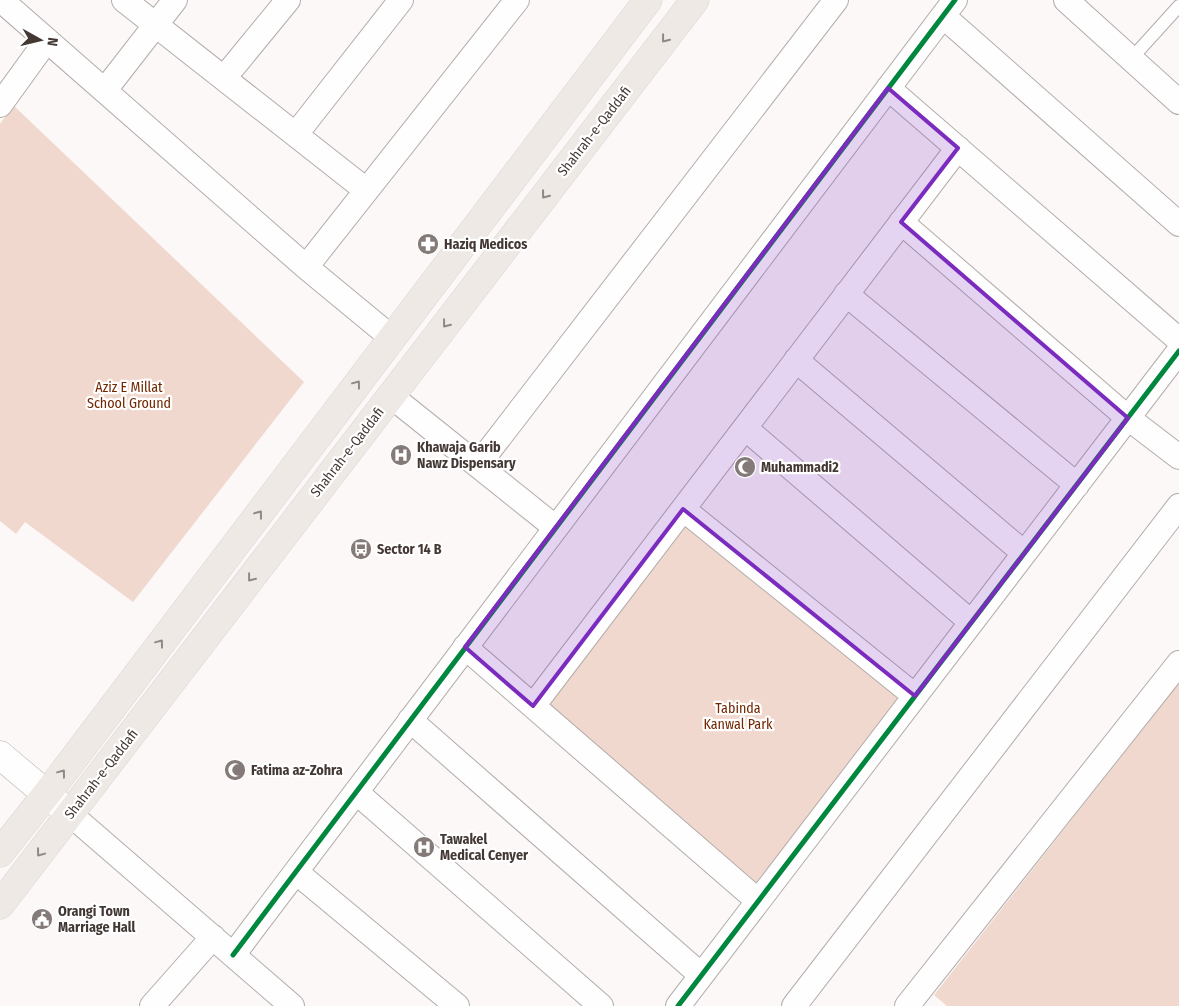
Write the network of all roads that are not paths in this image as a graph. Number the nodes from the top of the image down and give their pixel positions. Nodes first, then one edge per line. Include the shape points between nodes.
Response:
1 (2, 0) edge
2 (124, 0) edge
3 (175, 0) edge
4 (288, 0) edge
5 (401, 0) edge
6 (517, 0) edge
7 (648, 0) edge
8 (695, 0) edge
9 (836, 0) edge
10 (1066, 0) edge
11 (1179, 6) edge
12 (949, 8) edge
13 (156, 25) junction
14 (47, 40) junction
15 (1131, 59) junction
16 (224, 78) junction
17 (888, 88) junction
18 (104, 90) junction
19 (1179, 102) edge
20 (0, 105) edge
21 (296, 134) junction
22 (958, 148) junction
23 (366, 190) junction
24 (901, 222) junction
25 (1179, 224) edge
26 (306, 267) junction
27 (846, 294) junction
28 (392, 338) junction
29 (1179, 340) edge
30 (1179, 351) edge
31 (796, 360) junction
32 (391, 396) junction
33 (1128, 418) junction
34 (745, 428) junction
35 (1179, 457) edge
36 (478, 465) junction
37 (1077, 485) junction
38 (1179, 506) edge
39 (683, 509) junction
40 (556, 528) junction
41 (1024, 553) junction
42 (971, 622) junction
43 (466, 647) junction
44 (1179, 663) edge
45 (914, 696) junction
46 (533, 706) junction
47 (410, 720) junction
48 (0, 755) edge
49 (356, 792) junction
50 (46, 794) junction
51 (70, 814) junction
52 (0, 853) edge
53 (296, 872) junction
54 (758, 901) junction
55 (0, 905) edge
56 (213, 937) junction
57 (233, 955) junction
58 (702, 975) junction
59 (152, 1006) edge
60 (292, 1006) edge
61 (456, 1006) edge
62 (601, 1006) edge
63 (678, 1006) edge
64 (794, 1006) edge
65 (907, 1006) edge

1 - 14 street
2 - 13 street
3 - 13 street
4 - 16 street
5 - 21 street
6 - 23 street
7 - 28 main road
8 -> 32 main road, Shahrah-e-Qaddafi
9 - 36 street
10 - 15 street
11 - 15 lane
12 - 17 street
12 - 25 street
13 - 16 street
13 - 18 street
14 - 18 street
14 - 20 street
15 - 19 street
16 - 21 street
17 - 22 street
17 - 40 street
18 - 26 street
21 - 23 street
22 - 24 street
22 - 29 street
23 - 26 street
24 - 27 street
24 - 33 street
26 - 28 street
27 - 31 street
27 - 37 street
50 -> 28 main road
30 - 33 street
31 - 34 street
31 - 41 street
32 - 36 street
32 -> 51 main road, Shahrah-e-Qaddafi
33 - 35 street
33 - 37 street
34 - 39 street
34 - 42 street
36 - 40 street
37 - 41 street
38 - 64 street
39 - 45 street
39 - 46 street
40 - 43 street
41 - 42 street
42 - 45 street
43 - 46 street
43 - 47 street
44 - 65 street
45 - 54 street
46 - 54 street
47 - 49 street
47 - 58 street
48 - 50 main road
49 - 53 street
49 - 62 street
50 - 51 main road
50 - 52 main road
51 -> 55 main road, Shahrah-e-Qaddafi
51 - 56 street
53 - 57 street
53 - 61 street
54 - 58 street
56 - 57 street
56 - 59 street
57 - 60 street
58 - 63 street

